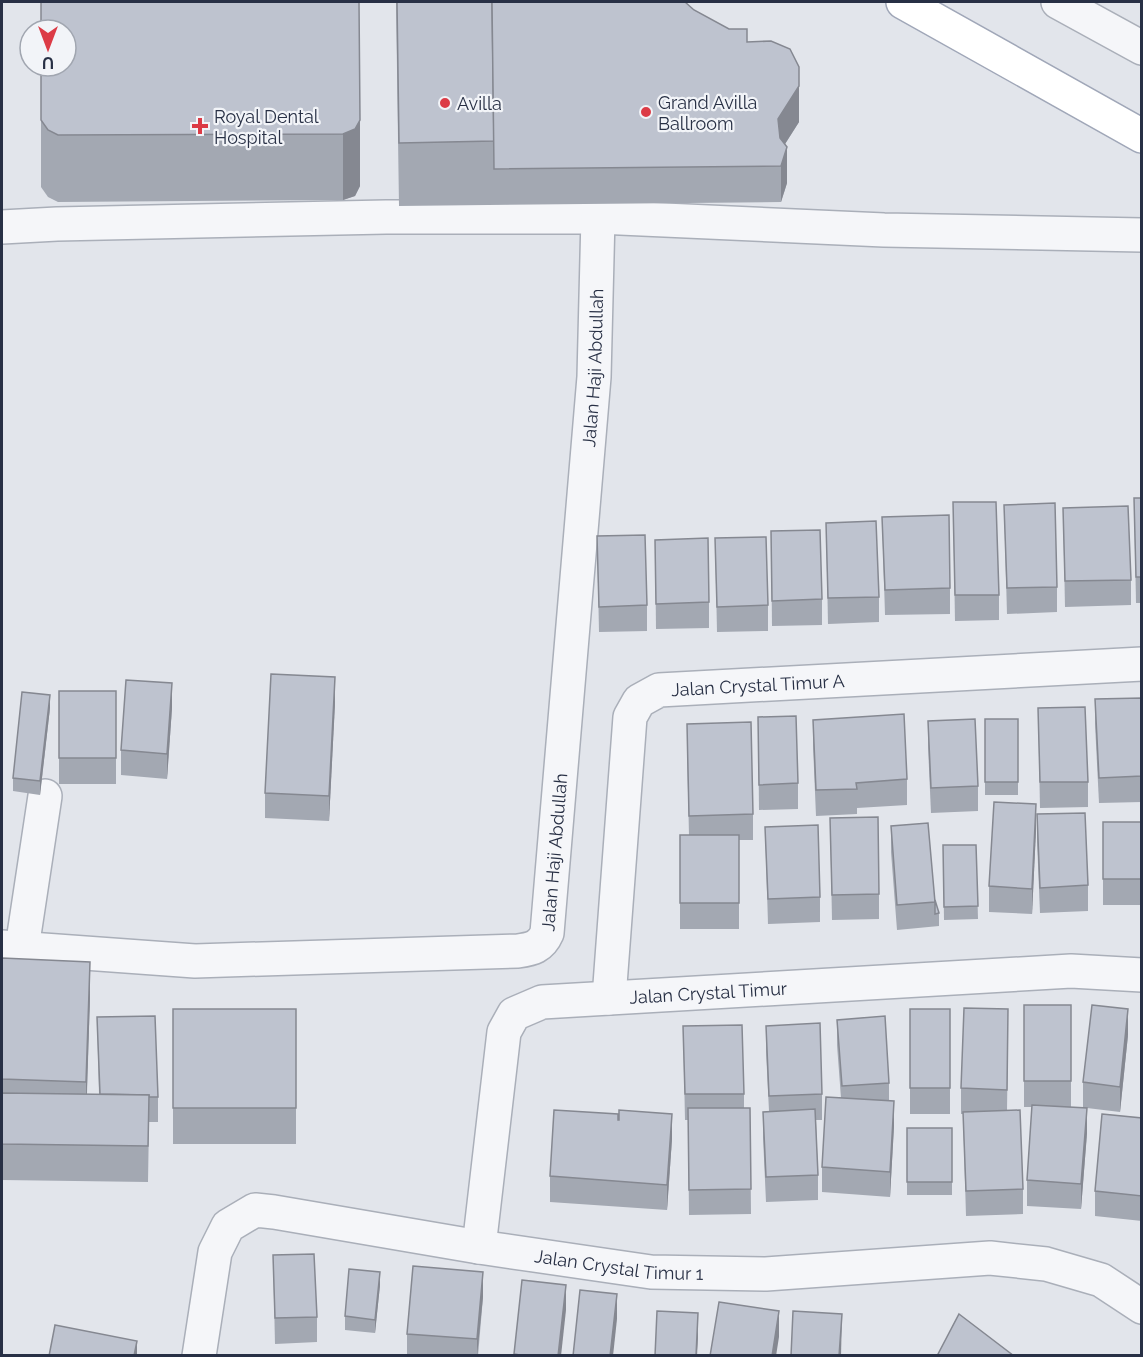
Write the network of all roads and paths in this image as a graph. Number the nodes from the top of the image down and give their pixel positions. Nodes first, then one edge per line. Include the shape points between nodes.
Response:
1 (903, 2) edge
2 (1058, 2) edge
3 (1142, 48) edge
4 (1142, 136) edge
5 (598, 217) junction
6 (2, 227) edge
7 (1142, 235) edge
8 (1142, 664) edge
9 (45, 796) dead end
10 (12, 948) edge
11 (1142, 975) edge
12 (609, 998) junction
13 (479, 1247) junction
14 (1142, 1307) edge
15 (199, 1356) edge

1 - 4 main road
2 - 3 street
5 - 6 street via 386,217
5 - 7 street via 884,230
5 - 10 street, Jalan Haji Abdullah via 594,377 544,940 537,947 518,951 195,962
8 - 12 street, Jalan Crystal Timur A via 659,690 639,701 630,717
9 - 10 street
11 - 12 street, Jalan Crystal Timur via 1071,971
12 - 13 street, Jalan Crystal Timur via 542,1002 514,1014 504,1032
13 - 14 street, Jalan Crystal Timur 1 via 651,1272 766,1274 990,1258 1046,1264 1101,1280
13 - 15 street, Jalan Crystal Timur 1 via 255,1210 228,1226 215,1252

